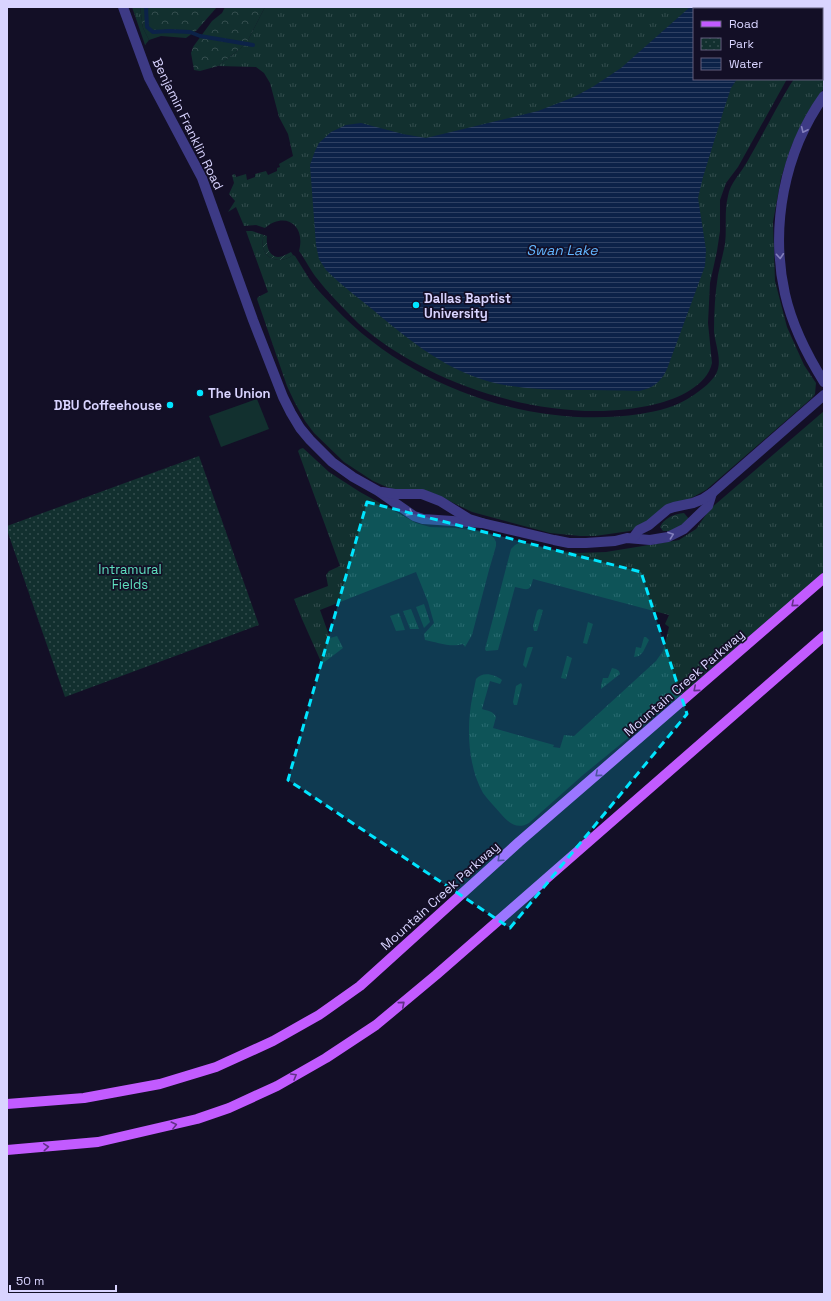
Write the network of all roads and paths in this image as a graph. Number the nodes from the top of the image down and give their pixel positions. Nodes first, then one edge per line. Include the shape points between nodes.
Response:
1 (123, 7) edge
2 (824, 96) edge
3 (824, 382) edge
4 (824, 395) edge
5 (378, 491) junction
6 (712, 493) junction
7 (482, 523) junction
8 (633, 538) junction
9 (824, 578) edge
10 (824, 636) edge
11 (7, 1104) edge
12 (7, 1150) edge

1 - 5 street, Benjamin Franklin Road via 149,78 202,178 283,397 300,428 332,462
2 -> 3 street via 811,116 795,151 784,190 779,234 782,278 790,312 803,346
4 - 6 street
5 - 7 street via 422,494
5 -> 7 street, Benjamin Franklin Road via 414,516 423,519
6 - 8 street via 693,504 668,509 639,530
8 -> 6 street via 650,540 680,532 708,506
7 - 8 street via 570,543
9 -> 11 main road, Mountain Creek Parkway via 519,842 360,986 319,1015 273,1041 216,1067 160,1084 84,1098
12 -> 10 main road via 98,1142 197,1119 229,1108 277,1086 326,1058 376,1025 436,975

